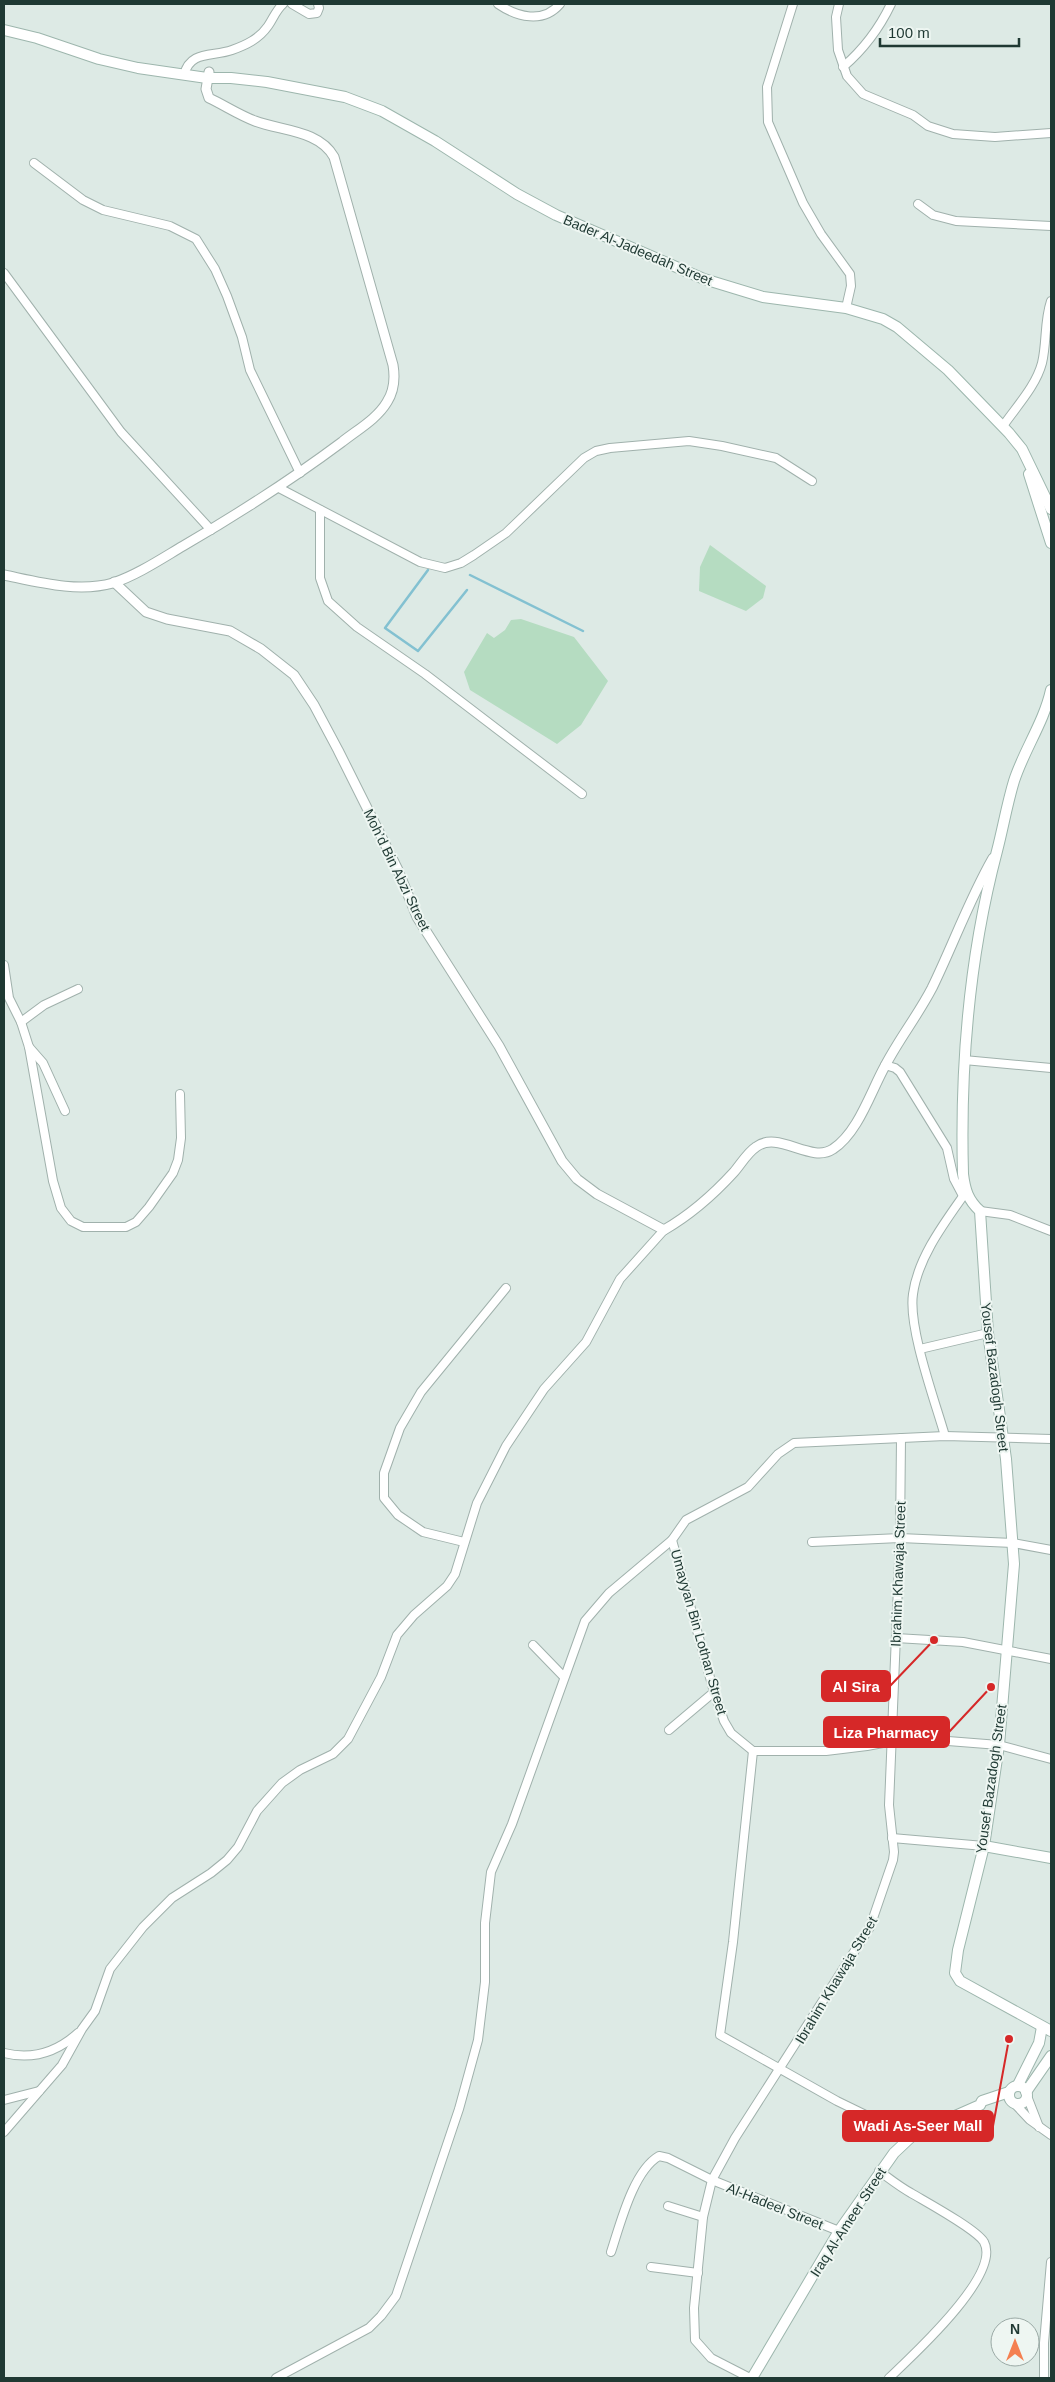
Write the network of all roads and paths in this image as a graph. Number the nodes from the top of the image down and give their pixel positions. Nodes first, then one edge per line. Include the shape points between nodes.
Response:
1 (283, 4) edge
2 (292, 4) edge
3 (318, 4) edge
4 (498, 4) edge
5 (560, 4) edge
6 (793, 4) edge
7 (839, 4) edge
8 (891, 4) edge
9 (4, 24) edge
10 (4, 30) edge
11 (843, 67) junction
12 (184, 72) junction
13 (208, 75) junction
14 (1051, 134) edge
15 (34, 163) dead end
16 (918, 204) dead end
17 (1051, 226) edge
18 (4, 272) edge
19 (1051, 301) edge
20 (846, 308) junction
21 (1002, 426) junction
22 (1022, 449) junction
23 (300, 473) junction
24 (812, 481) dead end
25 (278, 488) junction
26 (1051, 509) edge
27 (320, 510) junction
28 (211, 530) junction
29 (1051, 541) edge
30 (4, 575) edge
31 (114, 582) junction
32 (1051, 690) edge
33 (1049, 705) edge
34 (582, 794) dead end
35 (996, 853) junction
36 (4, 965) edge
37 (78, 989) dead end
38 (21, 1022) junction
39 (29, 1047) junction
40 (964, 1060) junction
41 (885, 1065) junction
42 (1051, 1068) edge
43 (180, 1094) dead end
44 (65, 1110) dead end
45 (964, 1194) junction
46 (980, 1211) junction
47 (664, 1230) junction
48 (1051, 1231) edge
49 (506, 1288) dead end
50 (988, 1333) junction
51 (920, 1349) junction
52 (945, 1436) junction
53 (1003, 1437) junction
54 (901, 1438) junction
55 (1051, 1439) edge
56 (900, 1538) junction
57 (672, 1540) junction
58 (464, 1542) junction
59 (812, 1542) dead end
60 (1013, 1544) junction
61 (1051, 1550) edge
62 (896, 1638) junction
63 (532, 1645) dead end
64 (1006, 1651) junction
65 (1051, 1659) edge
66 (564, 1677) junction
67 (714, 1692) junction
68 (669, 1730) dead end
69 (893, 1741) junction
70 (999, 1745) junction
71 (753, 1751) junction
72 (1051, 1759) edge
73 (892, 1838) junction
74 (984, 1846) junction
75 (1051, 1858) edge
76 (82, 2029) junction
77 (1047, 2029) edge
78 (4, 2053) edge
79 (1051, 2056) edge
80 (781, 2070) junction
81 (40, 2091) junction
82 (1024, 2091) junction
83 (1011, 2099) junction
84 (4, 2100) edge
85 (1040, 2127) junction
86 (4, 2132) edge
87 (1051, 2135) edge
88 (910, 2137) junction
89 (879, 2171) junction
90 (712, 2180) junction
91 (668, 2206) dead end
92 (703, 2218) junction
93 (839, 2231) junction
94 (611, 2252) dead end
95 (1051, 2262) edge
96 (651, 2267) dead end
97 (698, 2273) junction
98 (276, 2378) edge
99 (751, 2378) edge
100 (889, 2378) edge
101 (1044, 2378) edge

1 - 12 street via 256,39 223,53 201,55 193,59
2 - 3 street via 306,14 314,14
4 - 5 street via 514,14 535,17 552,12
6 - 20 street via 767,87 768,122 803,203 850,274
7 - 11 street via 836,37
8 - 11 street via 872,38
9 - 12 main road, Bader Al-Jadeedah Street via 129,61
10 - 12 main road, Bader Al-Jadeedah Street via 99,59 138,68
11 - 14 street via 850,81 863,94 943,132 980,137
12 - 13 main road, Bader Al-Jadeedah Street
13 - 20 main road, Bader Al-Jadeedah Street via 304,88 368,105 436,141 517,194 556,215 704,279 763,297
13 - 23 street via 206,89 209,98 254,121 315,139 330,151 338,168 391,357 394,371 392,386 384,407
15 - 23 street via 82,200 103,210 170,226 196,240 227,296 250,370
16 - 17 street via 933,215 956,221
18 - 28 street via 121,432
19 - 21 street via 1046,318 1042,365 1036,379
20 - 21 main road, Bader Al-Jadeedah Street via 873,315 897,327 948,370
21 - 22 main road, Bader Al-Jadeedah Street
22 - 26 main road, Bader Al-Jadeedah Street
22 - 29 main road, Bader Al-Jadeedah Street
23 - 25 street
24 - 27 street via 768,456 697,442 661,442 603,449 579,462 506,532 461,563 445,568 420,562
25 - 27 street
25 - 28 street
27 - 34 street via 320,578 324,592 335,608
28 - 31 street
30 - 31 street via 63,585
31 - 47 street, Moh’d Bin Abzi Street via 146,612 230,631 262,649 294,674 338,750 398,870 417,917 499,1046 562,1161 577,1179 597,1194
32 - 33 main road
33 - 35 main road via 1014,780
35 - 40 main road via 988,878 966,1013
35 - 41 street via 973,893 932,988
36 - 38 street via 9,998
37 - 38 street via 44,1005
38 - 39 street
39 - 43 street via 58,1201 71,1221 84,1227 126,1227 136,1222 157,1198 178,1160
39 - 44 street via 43,1063
40 - 42 street
40 - 45 main road
41 - 45 street via 898,1070 942,1139 954,1179
41 - 47 street via 859,1118 834,1149 824,1152 774,1143 760,1144 701,1204
45 - 46 main road
45 - 51 street via 932,1245 915,1283 912,1306
46 - 48 street via 1010,1215
46 - 50 main road, Yousef Bazadogh Street
47 - 58 street via 620,1279 586,1342 544,1388 527,1413 483,1488
49 - 58 street via 420,1392 400,1428 384,1473 384,1498 398,1515 423,1532
50 - 51 street
50 - 53 main road, Yousef Bazadogh Street
51 - 52 street
52 - 53 street, Umayyah Bin Lothan Street
52 - 54 street, Umayyah Bin Lothan Street
53 - 55 street, Umayyah Bin Lothan Street
53 - 60 main road, Yousef Bazadogh Street
54 - 56 street, Ibrahim Khawaja Street
54 - 57 street, Umayyah Bin Lothan Street via 794,1443 778,1454 748,1487 686,1520
56 - 59 street
56 - 60 street
56 - 62 street, Ibrahim Khawaja Street
57 - 66 street via 609,1593 589,1615 581,1628
57 - 67 street, Umayyah Bin Lothan Street
58 - 76 street via 452,1580 397,1635 382,1677 348,1739 333,1754 282,1783 257,1811 227,1860 172,1898 151,1918 110,1969 95,2011
60 - 61 street
60 - 64 main road, Yousef Bazadogh Street via 1013,1590
62 - 64 street via 963,1642
62 - 69 street, Ibrahim Khawaja Street
63 - 66 street
64 - 65 street
64 - 70 main road, Yousef Bazadogh Street
66 - 98 street via 512,1824 489,1877 485,1982 478,2040 402,2284 390,2305 369,2328
67 - 68 street
67 - 71 street, Umayyah Bin Lothan Street via 727,1727
69 - 70 street
69 - 71 street via 826,1751
69 - 73 street, Ibrahim Khawaja Street via 889,1805
70 - 72 street
70 - 74 main road, Yousef Bazadogh Street
71 - 80 street via 720,2035
73 - 74 street
73 - 80 street, Ibrahim Khawaja Street via 893,1860 870,1928
74 - 75 main road
74 - 77 main road, Yousef Bazadogh Street via 958,1950 956,1977
76 - 78 street via 54,2051 20,2055
76 - 81 street via 62,2064
77 - 82 main road via 1039,2043
79 - 82 main road
80 - 88 street
80 - 90 street, Ibrahim Khawaja Street via 735,2138
81 - 84 street
81 - 86 street
82 - 83 main road via 1022,2103
82 - 83 main road via 1012,2087
82 - 85 street
83 - 85 street via 1025,2116
83 - 88 main road, Iraq Al-Ameer Street via 982,2101 980,2105
85 - 87 street
88 - 89 main road, Iraq Al-Ameer Street
89 - 93 main road, Iraq Al-Ameer Street
89 - 100 street via 982,2239 986,2249 985,2263 965,2298
90 - 92 street, Ibrahim Khawaja Street
90 - 93 street, Al-Hadeel Street
90 - 94 street, Al-Hadeel Street via 668,2158 659,2156 654,2159 630,2197
91 - 92 street
92 - 97 street, Ibrahim Khawaja Street
93 - 99 main road, Iraq Al-Ameer Street
95 - 101 street
96 - 97 street
97 - 99 street, Ibrahim Khawaja Street via 695,2340 711,2358

